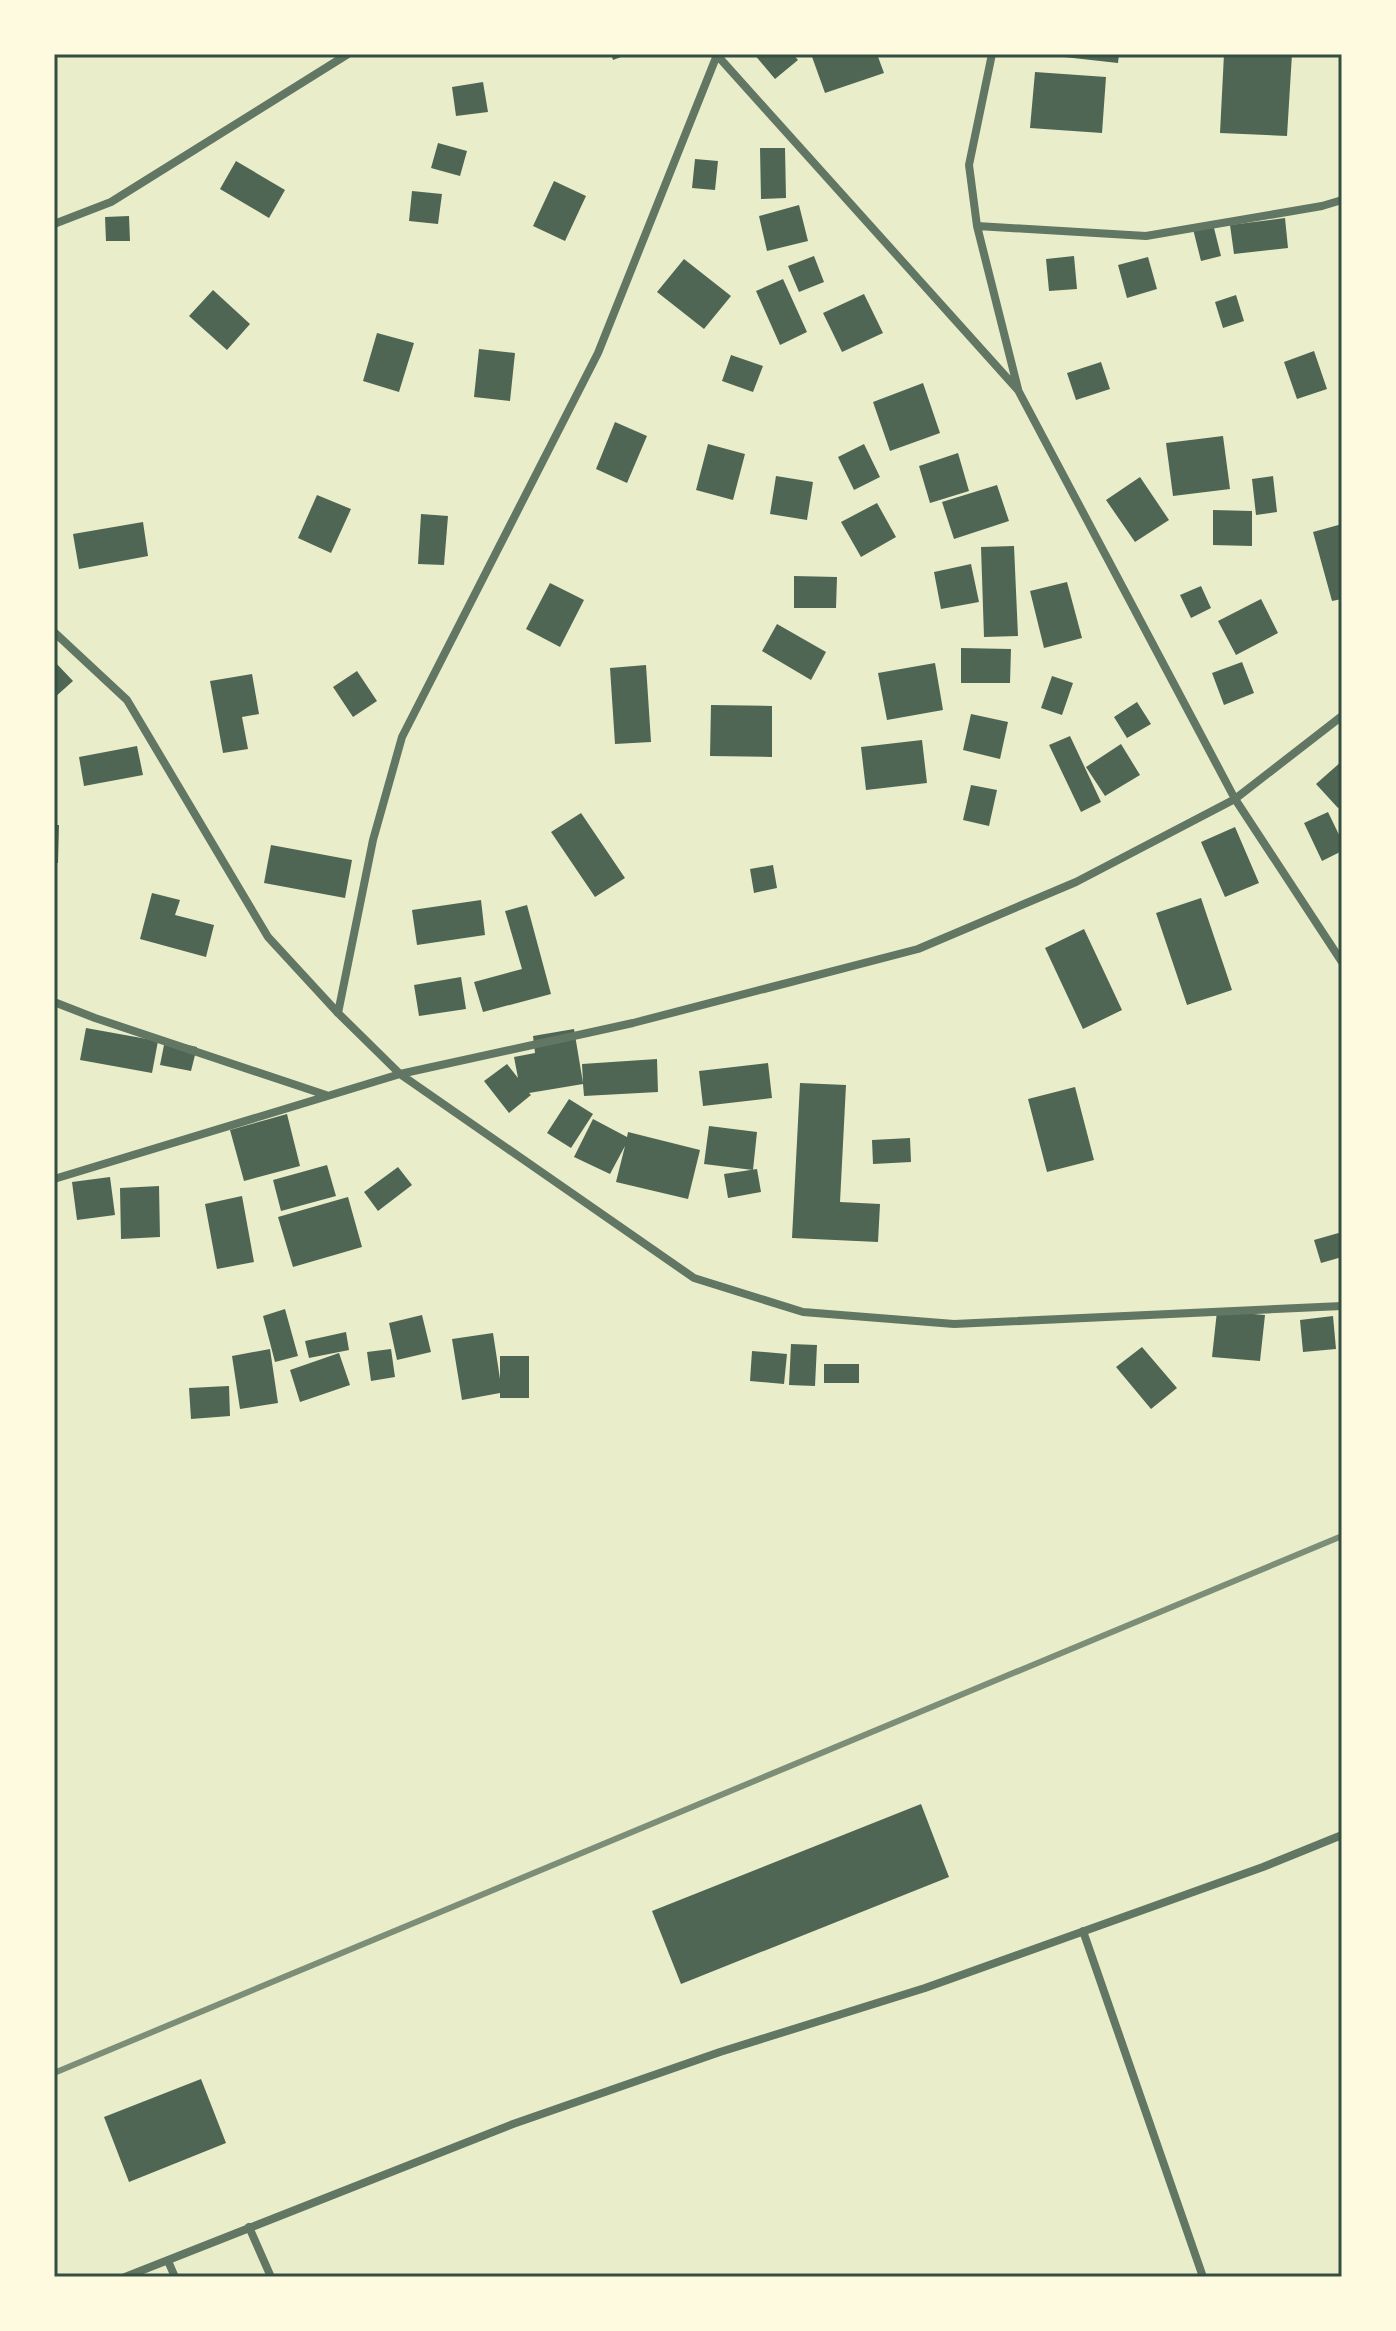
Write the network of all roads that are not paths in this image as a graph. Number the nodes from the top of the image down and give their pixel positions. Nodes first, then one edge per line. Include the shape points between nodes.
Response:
1 (348, 54) edge
2 (992, 54) edge
3 (716, 55) edge
4 (1342, 200) edge
5 (54, 224) edge
6 (977, 226) junction
7 (1018, 390) junction
8 (54, 632) edge
9 (1342, 716) edge
10 (1235, 799) junction
11 (1342, 962) edge
12 (54, 1002) edge
13 (338, 1013) junction
14 (400, 1074) junction
15 (327, 1095) junction
16 (54, 1179) edge
17 (1342, 1306) edge
18 (1342, 1835) edge
19 (1083, 1931) junction
20 (249, 2227) junction
21 (168, 2261) junction
22 (125, 2277) edge
23 (175, 2277) edge
24 (271, 2277) edge
25 (1203, 2277) edge

1 - 5 street via 111,202
2 - 6 street via 969,165
3 - 7 street
3 - 13 street via 598,353 402,737 373,840
4 - 6 street via 1146,236
6 - 7 street
7 - 10 street
8 - 13 street via 127,700 268,937
9 - 10 street
10 - 11 street
10 - 14 street via 1076,882 918,949 633,1023
12 - 15 street
13 - 14 street
14 - 15 street
14 - 17 street via 694,1278 803,1312 954,1324
15 - 16 street
18 - 19 street
19 - 20 street via 513,2124
19 - 25 street
20 - 21 street
20 - 24 street
21 - 22 street
21 - 23 street

